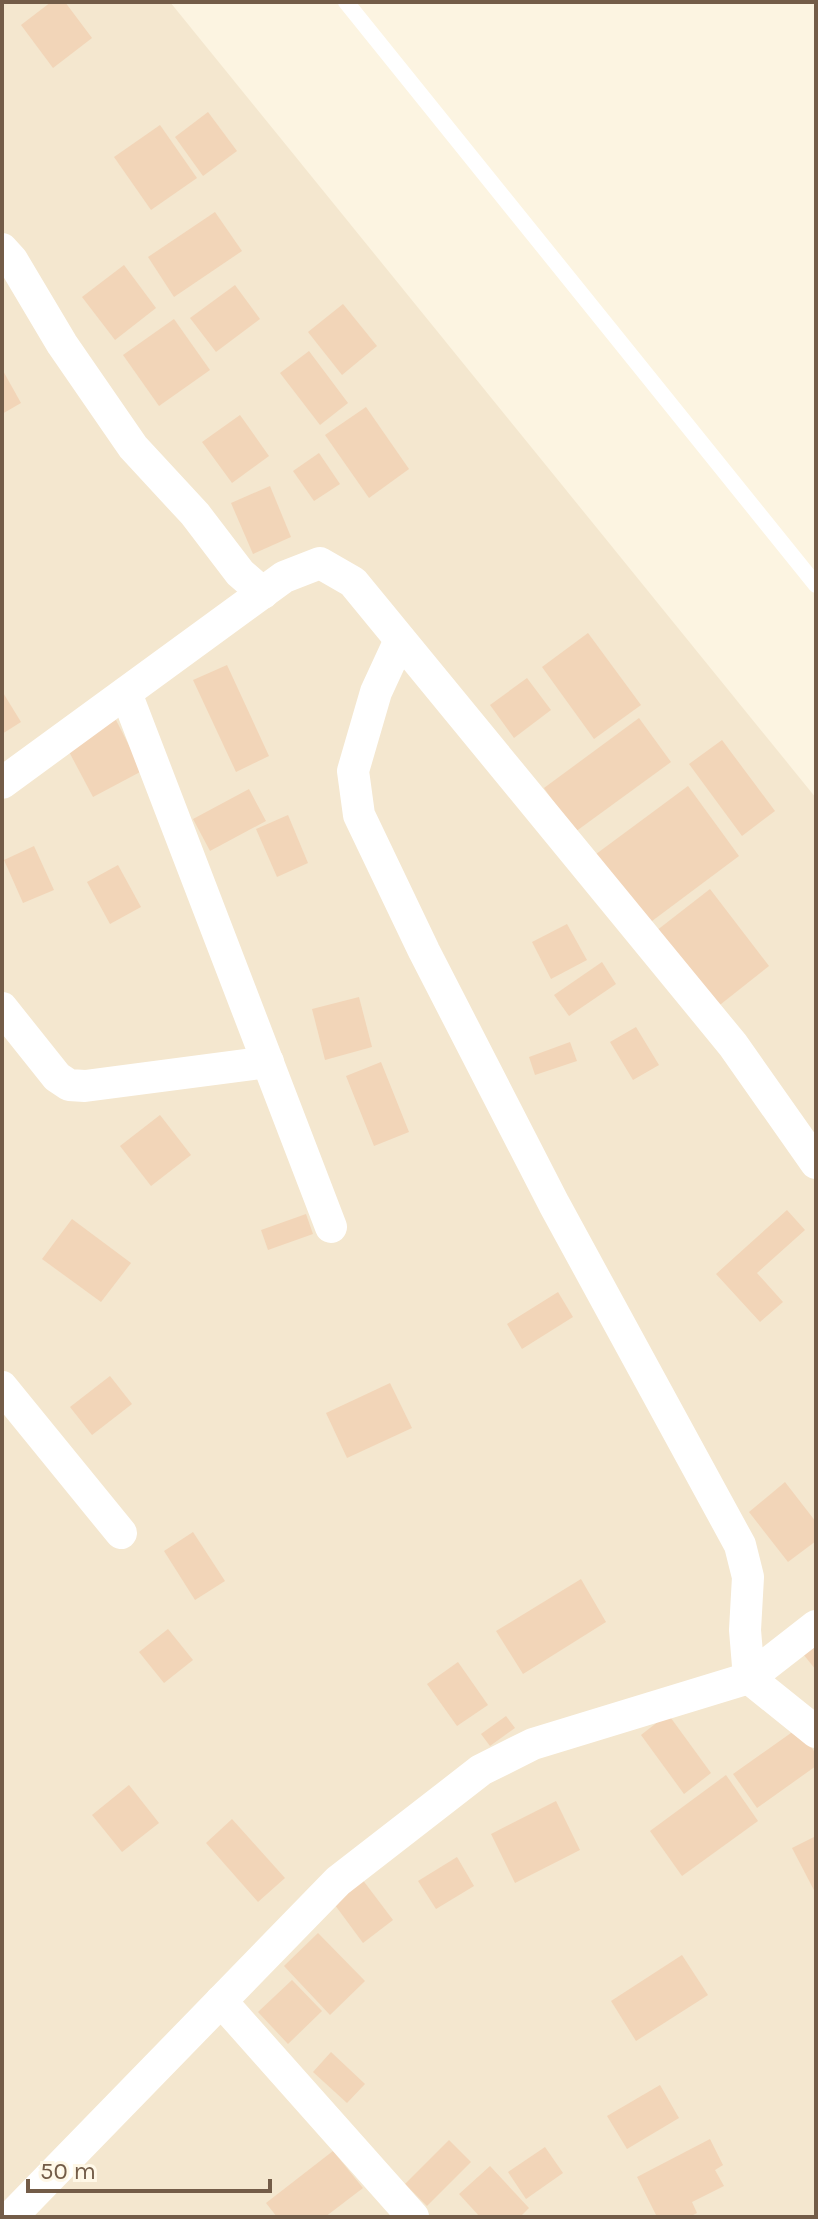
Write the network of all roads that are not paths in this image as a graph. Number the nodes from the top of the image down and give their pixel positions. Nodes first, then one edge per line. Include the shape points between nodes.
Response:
1 (346, 2) edge
2 (2, 249) edge
3 (816, 585) edge
4 (263, 593) junction
5 (400, 640) junction
6 (126, 693) junction
7 (2, 783) edge
8 (2, 1008) edge
9 (268, 1062) junction
10 (816, 1163) edge
11 (331, 1227) dead end
12 (2, 1387) edge
13 (121, 1533) dead end
14 (816, 1626) edge
15 (749, 1678) junction
16 (816, 1732) edge
17 (221, 2001) junction
18 (11, 2217) edge
19 (413, 2217) edge

1 - 3 lane
2 - 4 street via 133,447
4 - 5 street via 284,577 320,563 353,582
4 - 6 street
5 - 10 street via 733,1045
5 - 15 street via 376,692 353,771 359,815 540,1176 740,1545 748,1577
6 - 7 street
6 - 9 street
8 - 9 street via 69,1085
9 - 11 street
12 - 13 street
14 - 15 street
15 - 16 street
15 - 17 street via 533,1744 481,1770 338,1881
17 - 18 street
17 - 19 street

